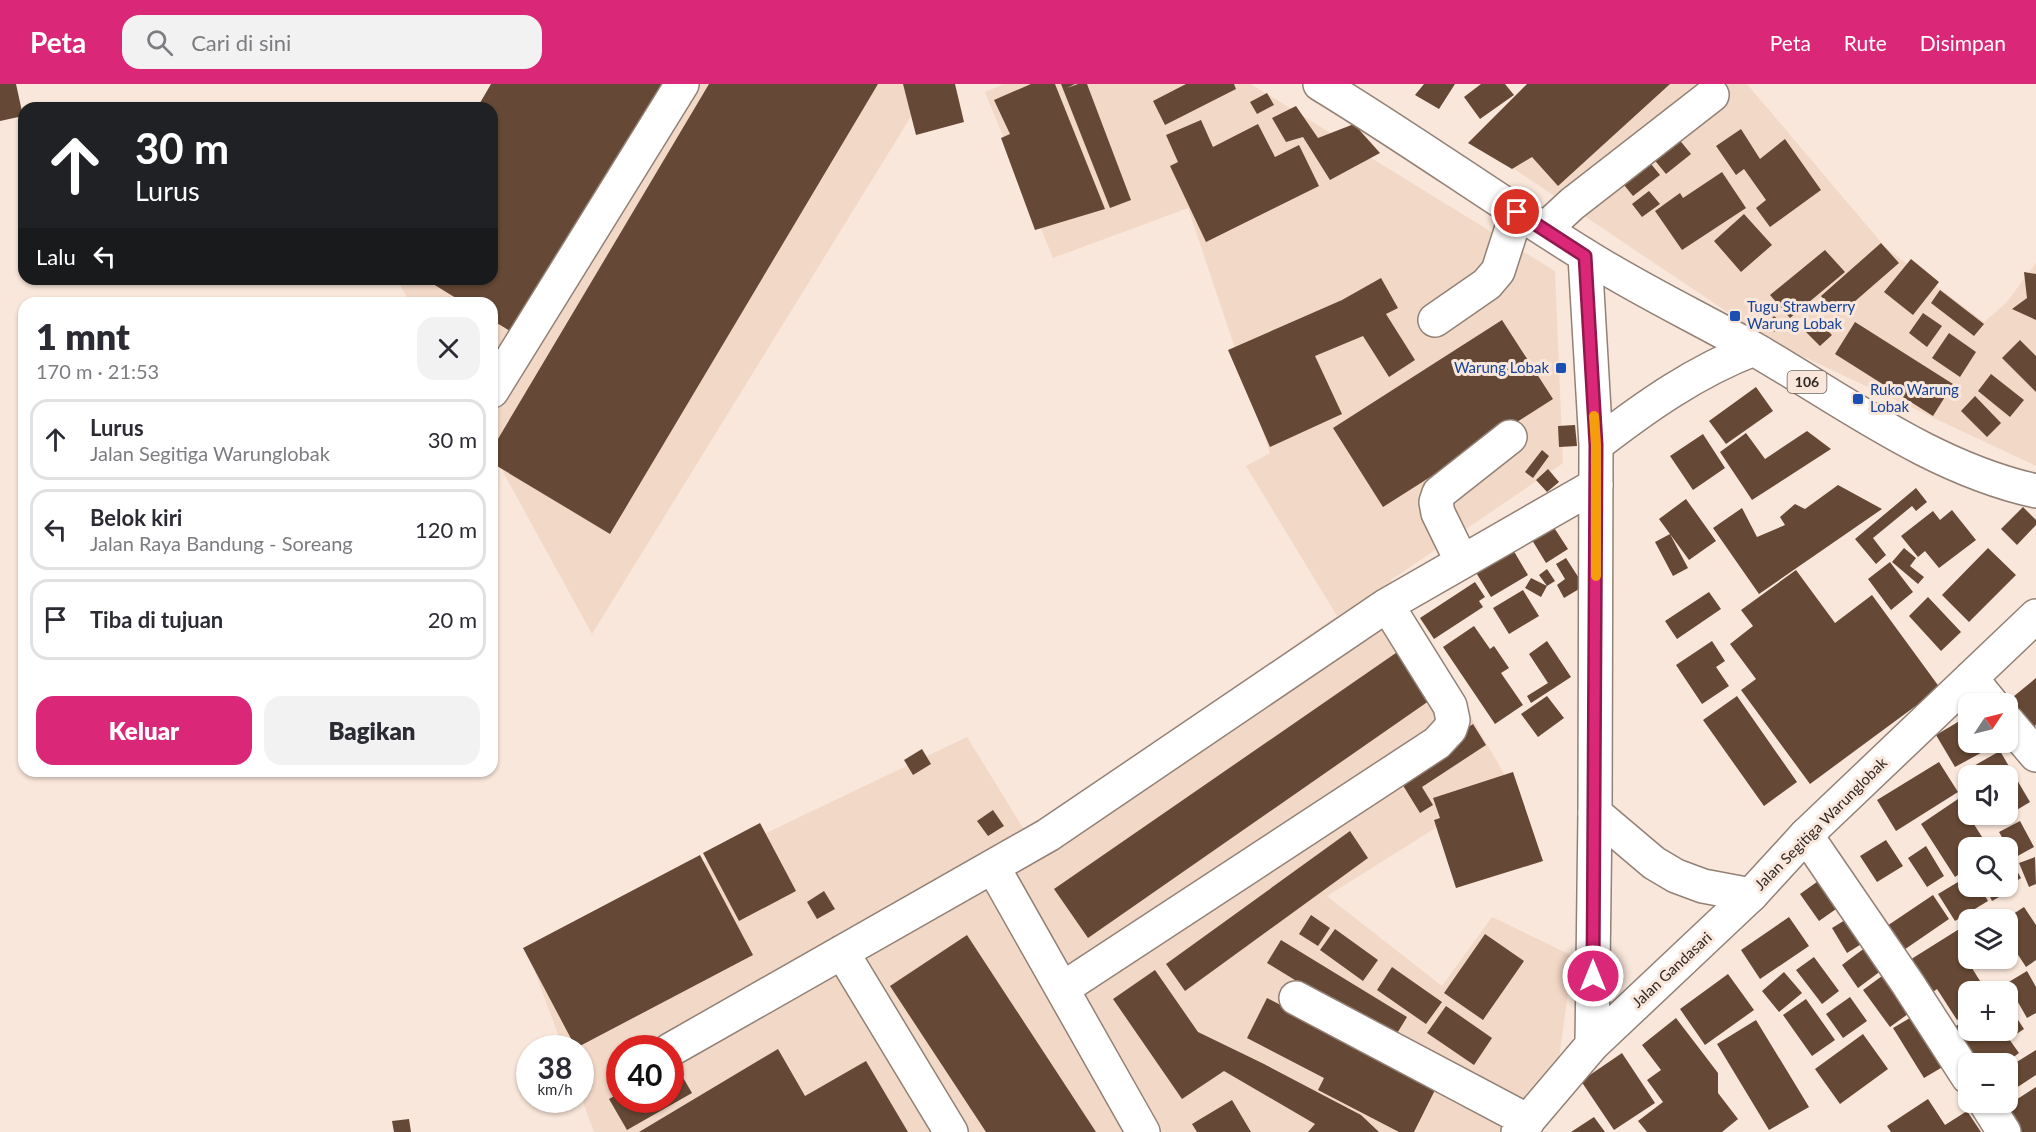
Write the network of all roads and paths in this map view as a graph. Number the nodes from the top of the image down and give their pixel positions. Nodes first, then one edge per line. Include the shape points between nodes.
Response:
1 (682, 84) edge
2 (1320, 84) edge
3 (1712, 95) dead end
4 (1517, 212) junction
5 (1545, 229) junction
6 (1585, 256) junction
7 (1436, 320) dead end
8 (1754, 349) junction
9 (498, 381) edge
10 (1510, 437) dead end
11 (1596, 445) junction
12 (1596, 485) junction
13 (2036, 491) edge
14 (1462, 562) junction
15 (1387, 605) junction
16 (2036, 616) edge
17 (1971, 678) junction
18 (1983, 693) edge
19 (2018, 734) edge
20 (2036, 755) edge
21 (1595, 813) junction
22 (1806, 835) junction
23 (993, 867) junction
24 (1751, 895) junction
25 (842, 952) junction
26 (1062, 989) junction
27 (1296, 998) dead end
28 (684, 1042) edge
29 (1592, 1045) junction
30 (1958, 1062) edge
31 (1991, 1113) edge
32 (1523, 1126) edge
33 (951, 1132) edge
34 (1143, 1132) edge
35 (2004, 1132) edge

1 - 9 main road
2 - 4 main road, 106
3 - 5 main road
4 - 5 main road, 106
4 - 7 main road via 1498,271 1487,284
5 - 6 main road, 106
6 - 8 main road, 106
6 - 11 main road
8 - 11 main road via 1682,384
8 - 13 main road, 106 via 1858,413 1959,466
10 - 14 main road via 1440,493 1436,502
11 - 12 main road
12 - 14 main road
12 - 21 main road
14 - 15 main road
15 - 23 main road via 1048,835
15 - 26 main road via 1450,706 1454,720 1445,735
16 - 17 main road, Jalan Segitiga Warunglobak
17 - 18 main road
17 - 22 main road, Jalan Segitiga Warunglobak
19 - 20 main road
21 - 24 main road, Jalan Segitiga Warunglobak via 1654,863 1676,876 1703,886
21 - 29 main road
22 - 24 main road, Jalan Segitiga Warunglobak
22 - 30 main road
23 - 25 main road
23 - 26 main road
24 - 29 main road, Jalan Gandasari
25 - 28 main road
25 - 33 main road
26 - 34 main road
27 - 32 main road
29 - 32 main road, Jalan Gandasari
31 - 35 main road

